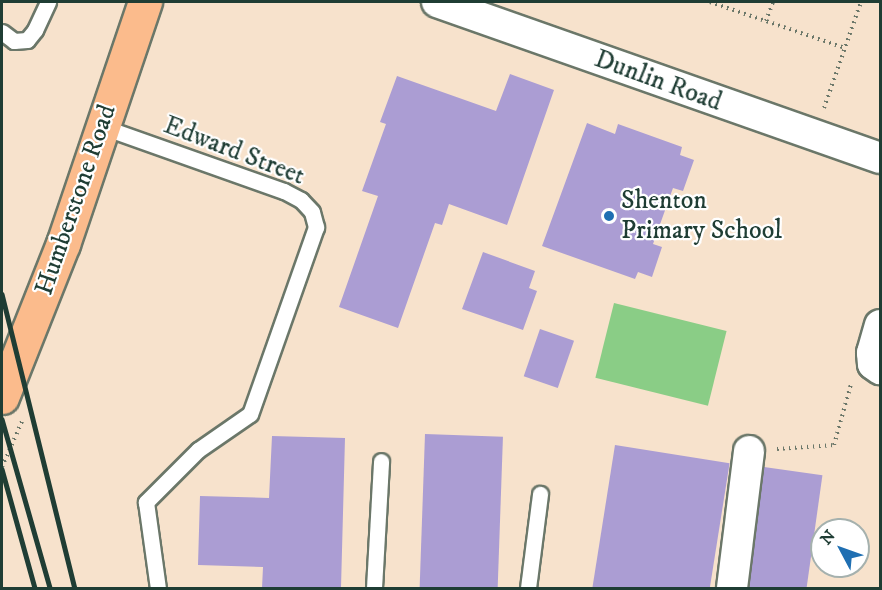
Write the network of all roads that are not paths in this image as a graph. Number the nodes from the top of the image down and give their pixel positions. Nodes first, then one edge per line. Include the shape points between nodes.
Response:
1 (48, 2) edge
2 (145, 2) edge
3 (437, 2) edge
4 (2, 32) edge
5 (103, 127) junction
6 (880, 159) edge
7 (880, 325) edge
8 (877, 367) edge
9 (2, 397) edge
10 (749, 451) road end
11 (381, 461) dead end
12 (540, 494) dead end
13 (158, 588) edge
14 (374, 588) edge
15 (528, 588) edge
16 (732, 588) edge

1 - 4 lane via 27,40 14,41
2 - 5 main road, Humberstone Road
3 - 6 street, Dunlin Road
5 - 9 main road, Humberstone Road via 63,244
5 - 13 lane, Edward Street via 284,191 312,212 316,227 250,414 198,450 146,502
7 - 8 street via 872,353
10 - 16 street
11 - 14 lane
12 - 15 lane

